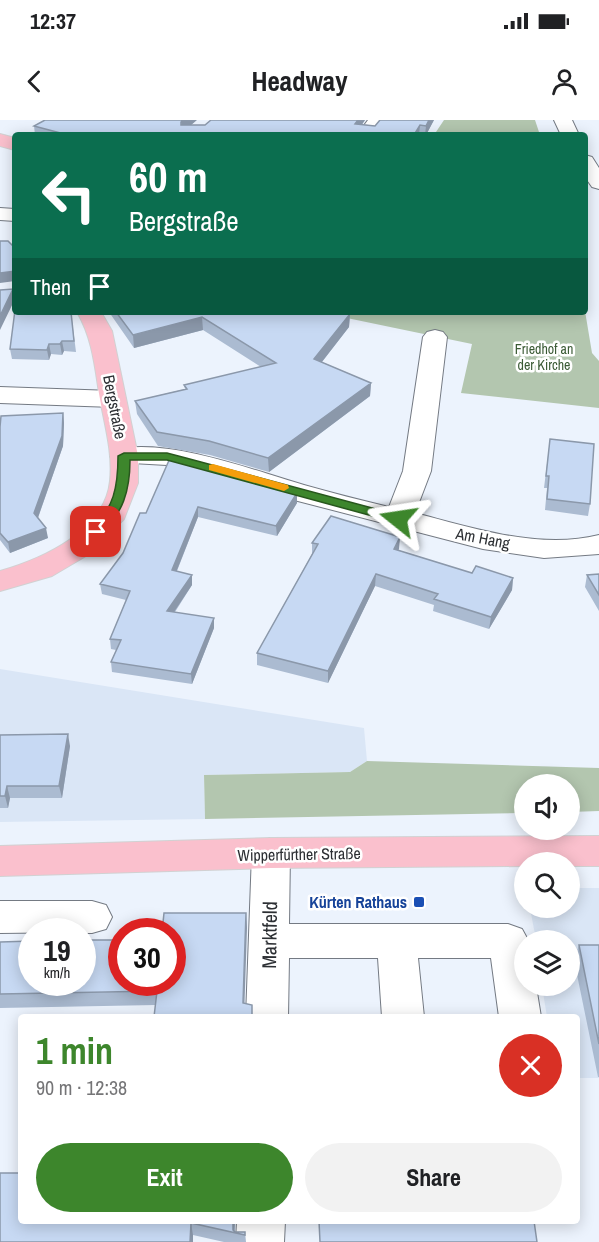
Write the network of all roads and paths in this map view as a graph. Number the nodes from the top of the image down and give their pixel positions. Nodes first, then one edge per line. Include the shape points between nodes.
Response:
1 (588, 166) edge
2 (599, 183) edge
3 (91, 315) edge
4 (435, 337) dead end
5 (0, 396) edge
6 (113, 399) junction
7 (124, 456) junction
8 (398, 519) junction
9 (599, 544) edge
10 (0, 581) edge
11 (599, 851) edge
12 (271, 853) junction
13 (0, 861) edge
14 (0, 917) edge
15 (92, 917) dead end
16 (270, 941) junction
17 (397, 942) junction
18 (267, 1014) edge
19 (403, 1014) edge
20 (520, 1014) edge
21 (261, 1224) edge
22 (260, 1242) edge

1 - 2 street
3 - 6 main road, Bergstraße via 100,331
4 - 8 street via 417,471
5 - 6 street
6 - 7 main road, Bergstraße
7 - 8 street, Am Hang via 189,462
7 - 10 main road, Bergstraße via 124,483 110,519 81,546 51,564
8 - 9 street, Am Hang via 483,540 544,549
11 - 12 main road, Wipperfürther Straße
12 - 13 main road, Wipperfürther Straße
12 - 16 street, Marktfeld
14 - 15 street
16 - 17 street
16 - 18 street, Marktfeld
17 - 19 street
17 - 20 street via 508,941
21 - 22 street

